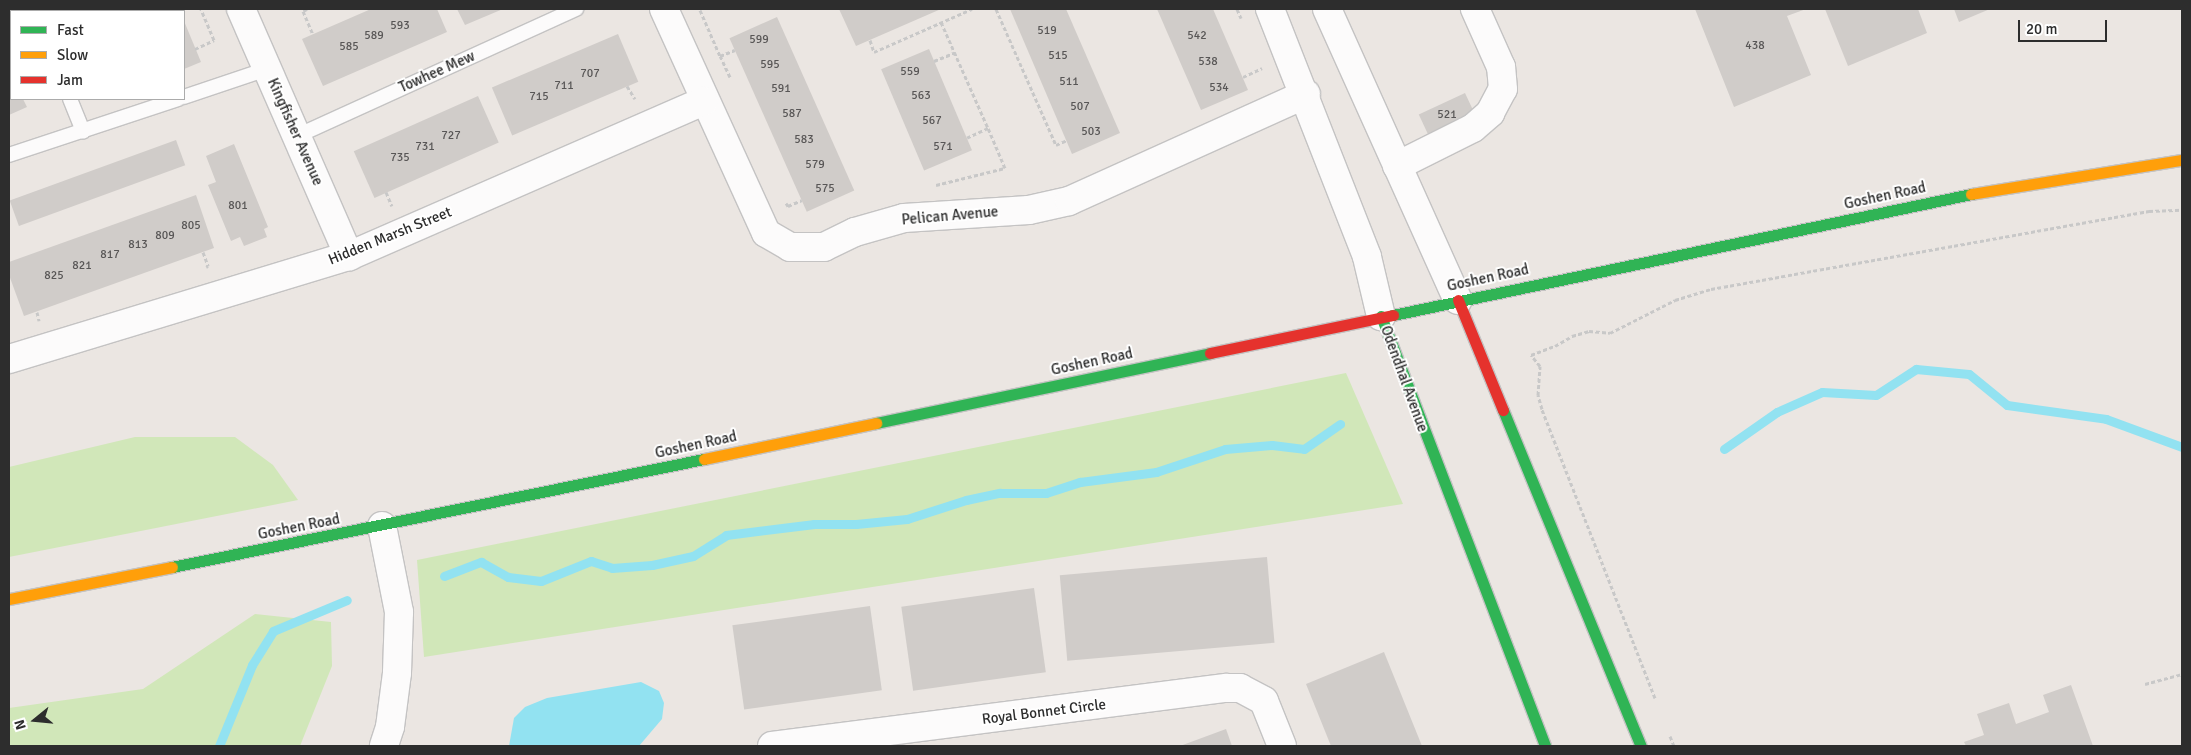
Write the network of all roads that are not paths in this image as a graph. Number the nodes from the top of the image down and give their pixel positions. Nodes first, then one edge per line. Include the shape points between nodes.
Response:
1 (241, 9) edge
2 (576, 9) edge
3 (664, 9) edge
4 (1270, 9) edge
5 (1327, 9) edge
6 (1475, 9) edge
7 (267, 69) junction
8 (1306, 94) junction
9 (185, 97) edge
10 (70, 100) edge
11 (175, 100) edge
12 (704, 101) junction
13 (83, 130) junction
14 (297, 136) junction
15 (9, 155) edge
16 (2182, 160) edge
17 (1397, 166) junction
18 (349, 256) junction
19 (1458, 300) junction
20 (1381, 316) junction
21 (9, 359) edge
22 (382, 526) junction
23 (9, 599) edge
24 (384, 746) edge
25 (772, 746) edge
26 (1282, 746) edge
27 (1545, 746) edge
28 (1642, 746) edge

1 - 7 street, Kingfisher Avenue
2 - 14 lane, Towhee Mew
3 - 12 street, Pelican Avenue
4 - 8 street, Odendhal Avenue
5 - 17 street
6 - 17 street via 1501,67 1503,89 1490,113 1473,128
7 - 9 lane
7 - 14 street, Kingfisher Avenue
8 - 12 street, Pelican Avenue via 1069,201 1030,210 904,218 855,232 824,247 790,247 766,234
8 - 20 street, Odendhal Avenue via 1367,257
10 - 13 lane
11 - 13 lane
12 - 18 street, Hidden Marsh Street
13 - 15 lane
14 - 18 street, Kingfisher Avenue
16 - 19 street, Goshen Road via 1969,194
17 - 19 street
18 - 21 street, Hidden Marsh Street
19 - 20 street, Goshen Road
19 - 28 street
20 - 22 street, Goshen Road
20 - 27 street, Odendhal Avenue
22 - 23 street, Goshen Road
22 - 24 street via 399,612 398,672
25 - 26 street, Royal Bonnet Circle via 1227,688 1248,691 1264,701

